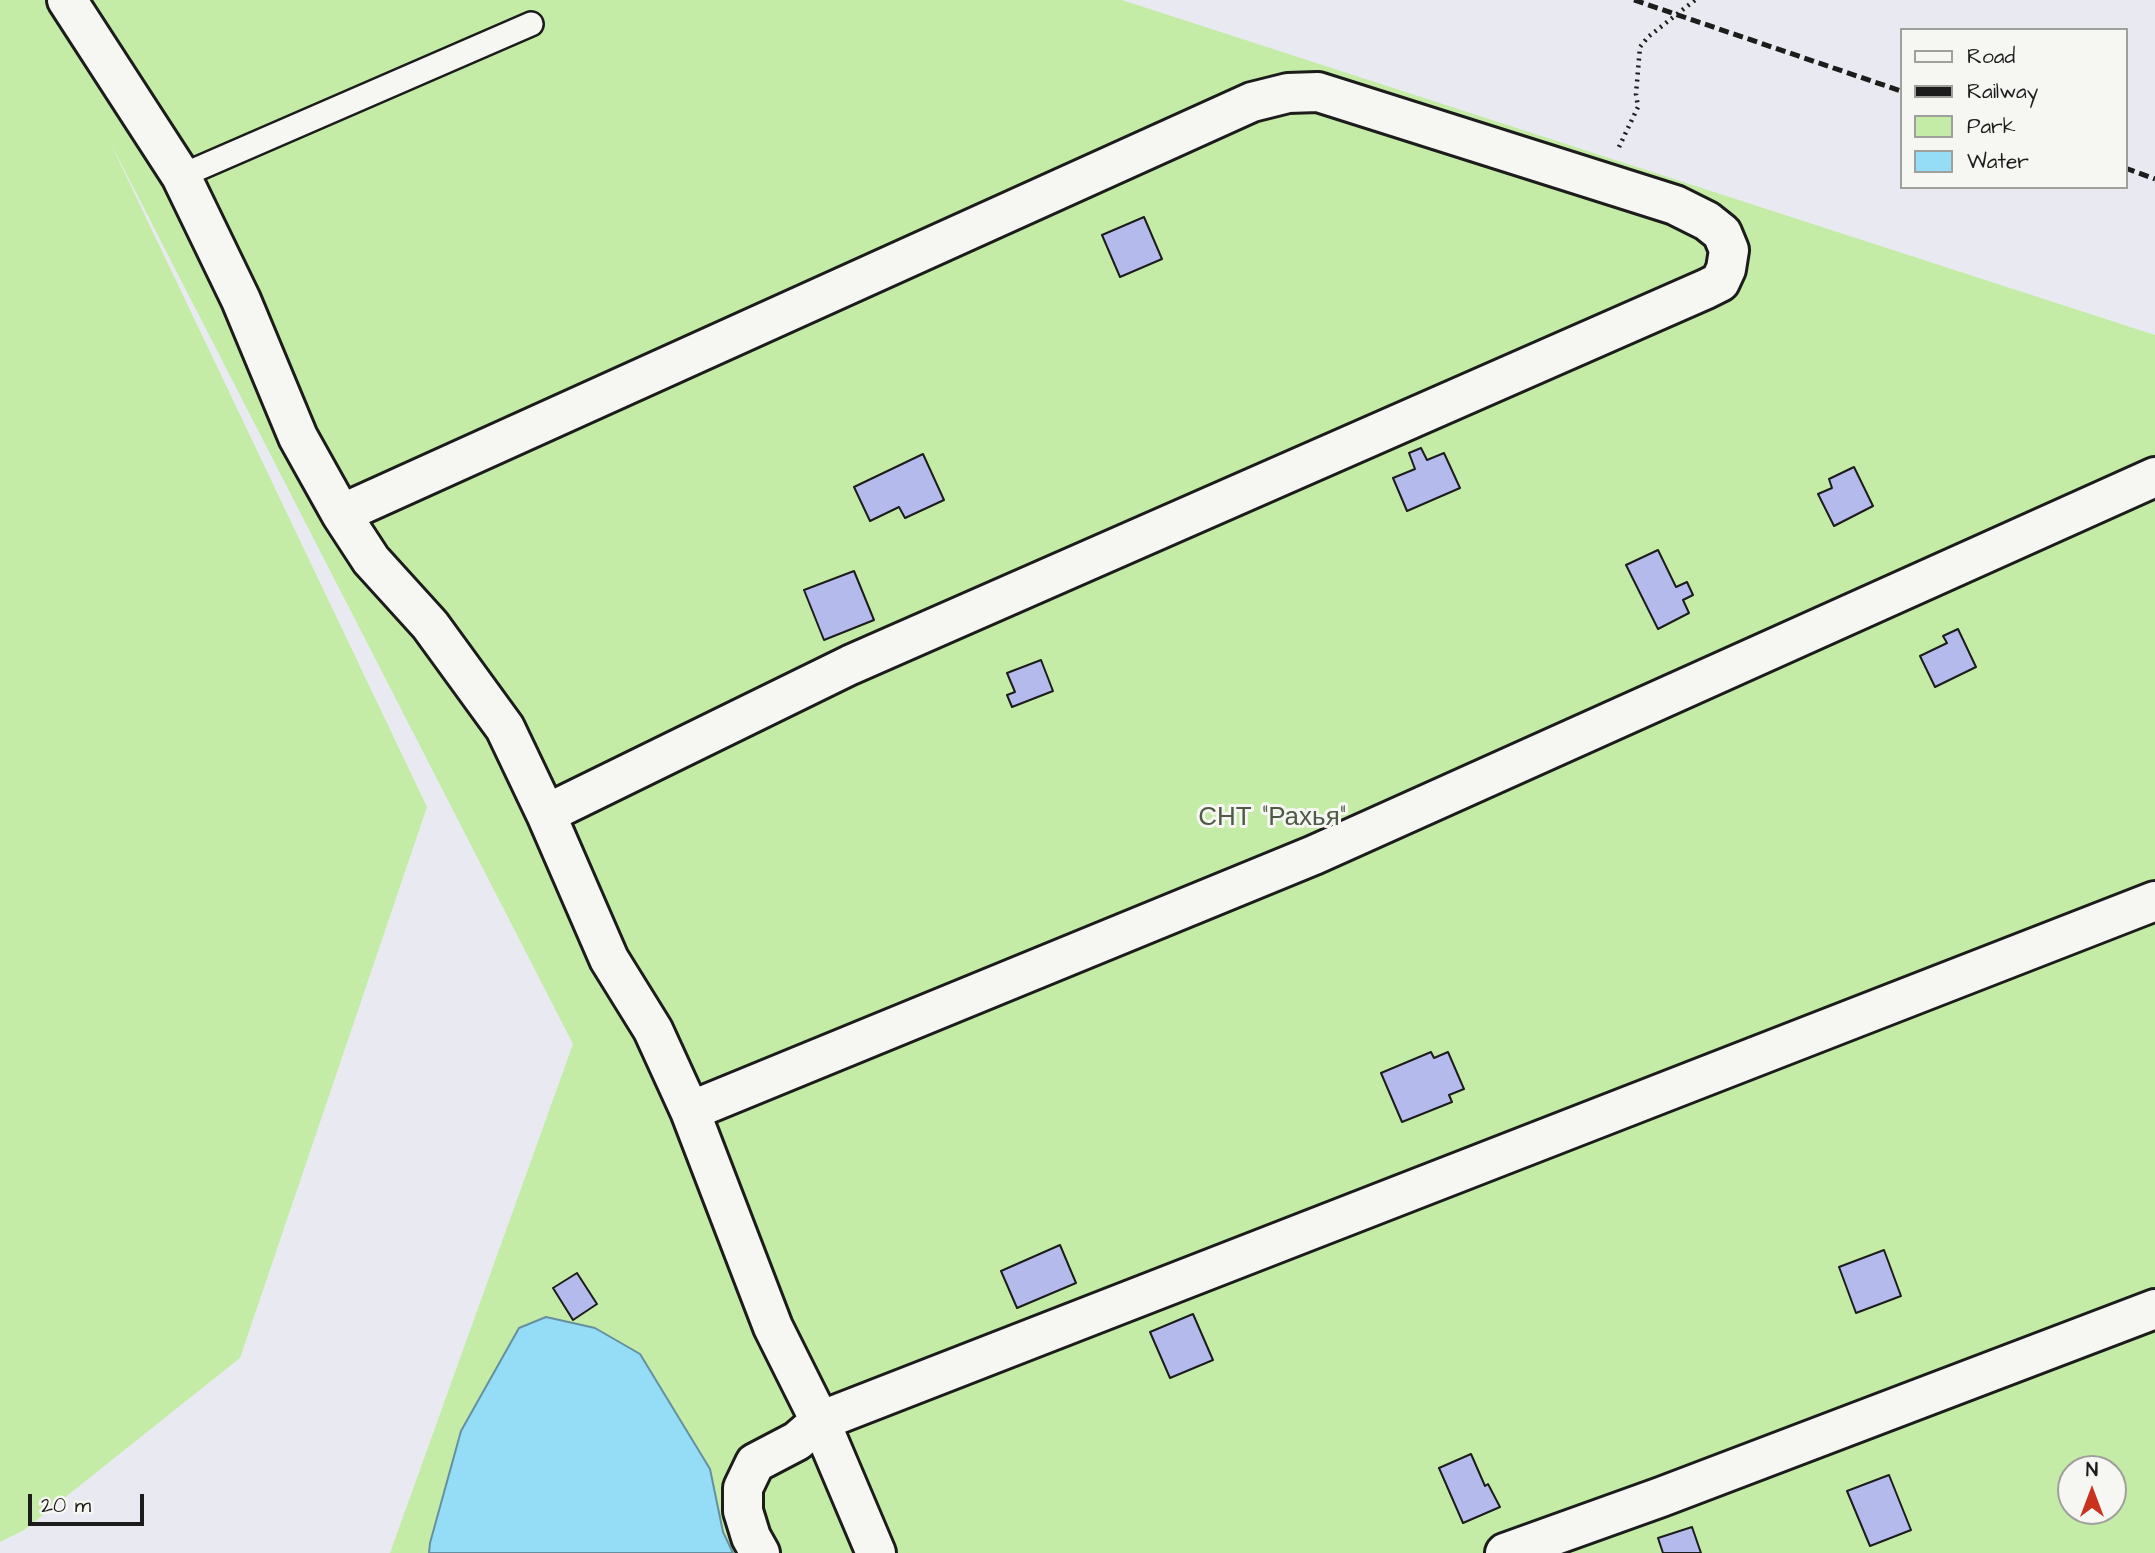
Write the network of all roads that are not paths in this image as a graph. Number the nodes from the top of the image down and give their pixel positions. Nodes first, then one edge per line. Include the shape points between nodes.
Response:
1 (67, 0) edge
2 (531, 24) dead end
3 (181, 176) junction
4 (2155, 477) edge
5 (341, 514) junction
6 (546, 814) junction
7 (2155, 901) edge
8 (690, 1111) junction
9 (2155, 1309) edge
10 (809, 1431) junction
11 (760, 1553) edge
12 (876, 1553) edge
13 (1505, 1553) edge

1 - 3 street
2 - 3 lane
3 - 5 street via 241,300 298,437
4 - 8 street via 1314,855
5 - 6 street via 371,560 430,625 505,728
5 - 6 street via 1252,102 1288,93 1318,92 1675,205 1722,233 1729,250 1720,282 850,665
6 - 8 street via 609,960 653,1030
7 - 10 street
8 - 10 street
9 - 13 street
10 - 11 street via 755,1463 743,1488 743,1511
10 - 12 street

